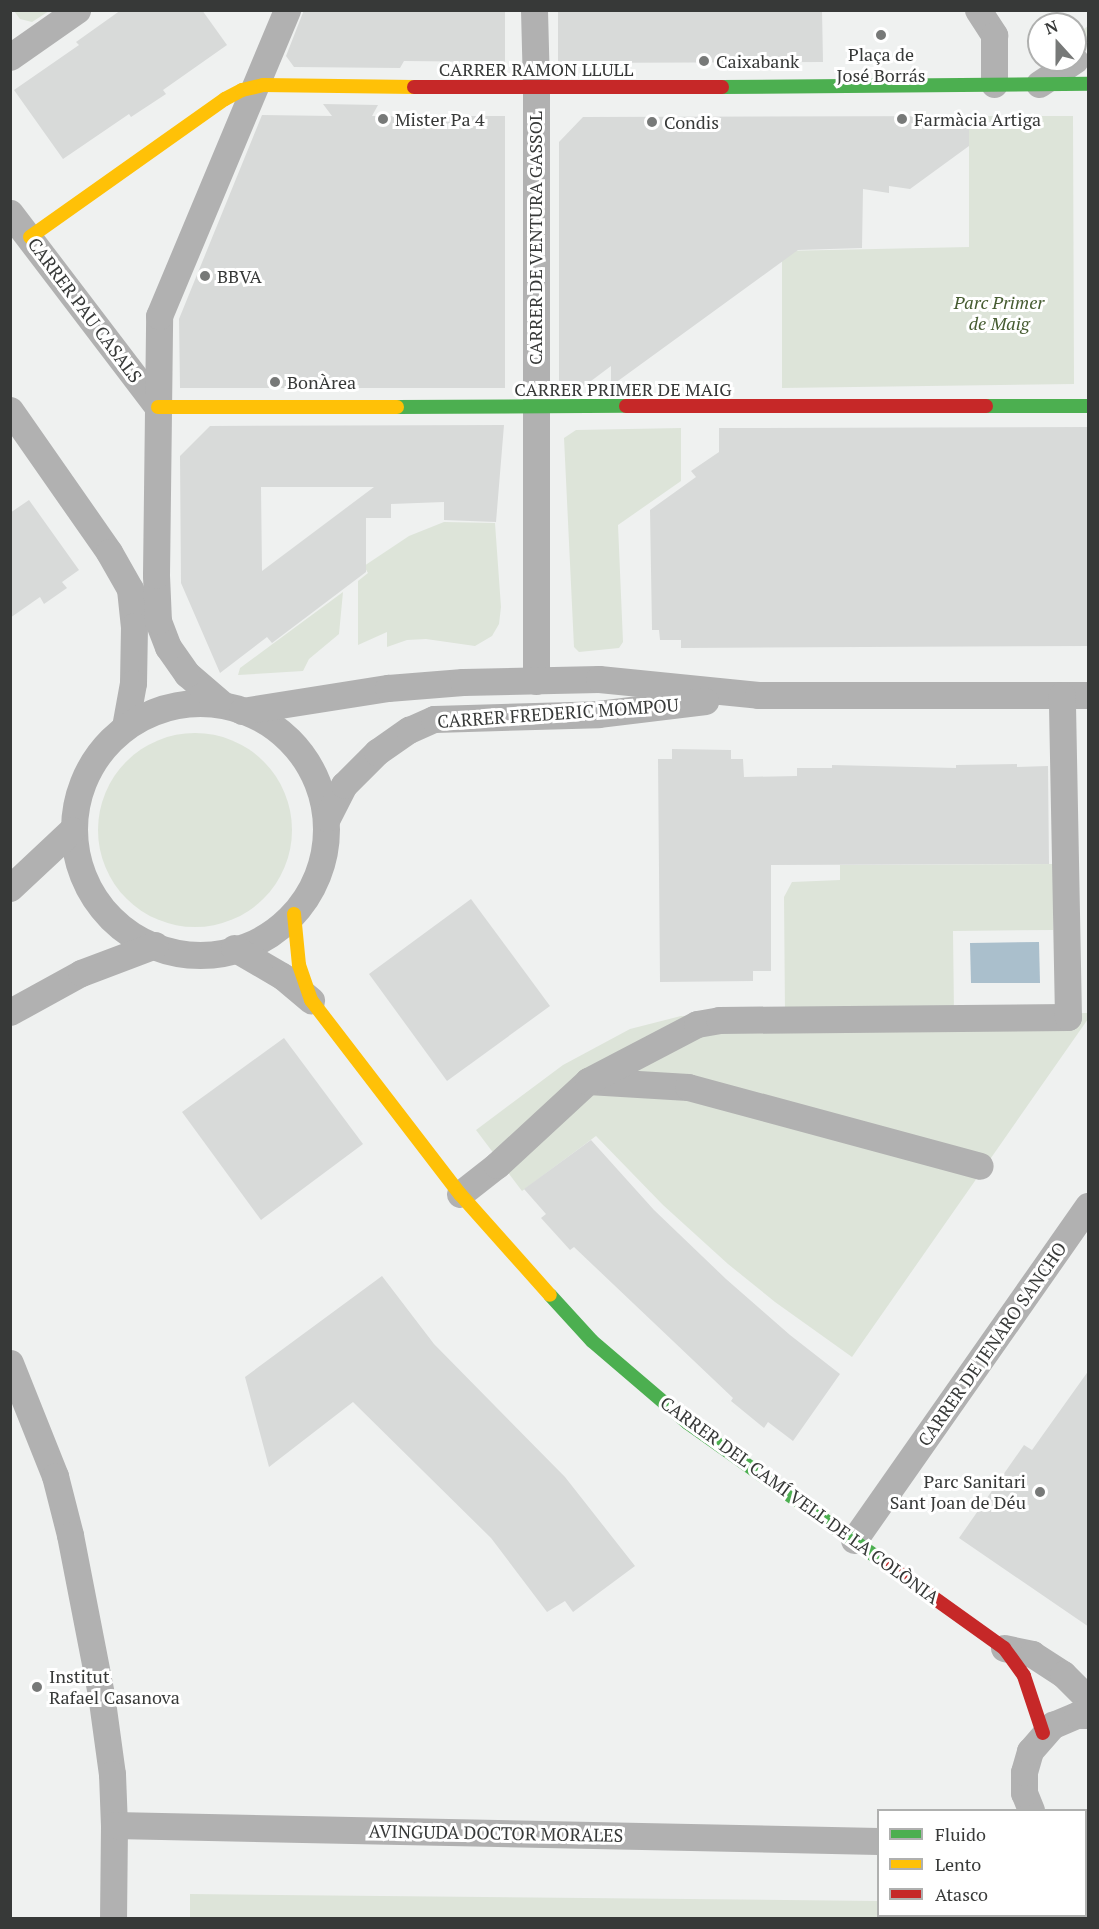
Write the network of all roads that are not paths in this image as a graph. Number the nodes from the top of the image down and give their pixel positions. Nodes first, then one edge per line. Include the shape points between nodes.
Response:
1 (77, 10) edge
2 (287, 10) edge
3 (534, 10) edge
4 (978, 10) edge
5 (10, 57) edge
6 (1058, 72) edge
7 (994, 84) junction
8 (1040, 84) junction
9 (1089, 84) edge
10 (255, 88) junction
11 (536, 88) junction
12 (10, 213) edge
13 (30, 237) junction
14 (1089, 406) edge
15 (535, 407) junction
16 (158, 408) junction
17 (10, 410) edge
18 (157, 540) junction
19 (109, 552) junction
20 (536, 681) junction
21 (758, 695) junction
22 (1062, 695) junction
23 (1089, 695) edge
24 (232, 707) junction
25 (125, 727) junction
26 (327, 818) junction
27 (72, 830) junction
28 (10, 888) edge
29 (294, 914) junction
30 (155, 945) junction
31 (234, 948) junction
32 (311, 1000) junction
33 (10, 1012) edge
34 (1078, 1014) edge
35 (588, 1081) junction
36 (980, 1166) dead end
37 (460, 1194) junction
38 (1089, 1206) edge
39 (10, 1363) edge
40 (854, 1540) junction
41 (1004, 1648) junction
42 (1089, 1699) edge
43 (1089, 1715) edge
44 (1043, 1733) junction
45 (1031, 1809) edge
46 (114, 1825) junction
47 (877, 1841) edge
48 (112, 1918) edge

1 - 5 street
2 - 10 street
3 - 11 street, CARRER DE VENTURA GASSOL
4 - 7 street via 994,35
6 - 8 street
7 - 8 street, CARRER RAMON LLULL
7 - 11 street, CARRER RAMON LLULL
8 - 9 street, CARRER RAMON LLULL
10 - 11 street, CARRER RAMON LLULL
10 - 13 street, CARRER RAMON LLULL via 225,99
10 - 16 street via 159,316
11 - 15 street, CARRER DE VENTURA GASSOL
12 - 13 street, CARRER PAU CASALS
13 - 16 street, CARRER PAU CASALS
14 - 15 street, CARRER PRIMER DE MAIG
15 - 16 street, CARRER PRIMER DE MAIG
15 - 20 street, CARRER DE VENTURA GASSOL
16 - 18 street
17 - 19 street
18 - 19 street via 138,555 119,557
18 - 24 street via 158,621 168,647 187,674
19 - 25 street via 130,588 134,626 133,683
20 - 21 street, CARRER FREDERIC MOMPOU via 598,679
20 - 24 street, CARRER FREDERIC MOMPOU via 463,682
21 - 22 street, CARRER FREDERIC MOMPOU
21 - 26 street, CARRER FREDERIC MOMPOU via 598,714 434,719 409,730 377,752 344,785
22 - 23 street, CARRER FREDERIC MOMPOU
22 - 34 street
24 - 25 street, CARRER FREDERIC MOMPOU via 167,709
24 - 26 street via 285,735 305,757 324,796
25 - 27 street via 86,775 76,801
26 - 29 street via 317,875
27 - 28 street
27 - 30 street via 73,852 82,880 99,908 123,930
29 - 31 street via 262,939
29 - 32 street, CARRER DEL CAMÍ VELL DE LA COLÒNIA via 299,965
30 - 31 street via 197,954
30 - 33 street via 81,973
31 - 32 street via 282,976
32 - 37 street, CARRER DEL CAMÍ VELL DE LA COLÒNIA
34 - 35 street via 719,1020 697,1024
35 - 36 street via 688,1087
35 - 37 street
37 - 40 street, CARRER DEL CAMÍ VELL DE LA COLÒNIA via 592,1341 688,1422
38 - 40 street, CARRER DE JENARO SANCHO
39 - 46 street via 55,1476 70,1535 101,1694 112,1774
40 - 41 street, CARRER DEL CAMÍ VELL DE LA COLÒNIA
41 - 42 street, CARRER DEL CAMÍ VELL DE LA COLÒNIA via 1032,1654 1063,1674
41 - 44 street, CARRER DEL CAMÍ VELL DE LA COLÒNIA via 1024,1676
43 - 44 street via 1065,1719
44 - 45 street via 1030,1751 1023,1772 1024,1793
46 - 47 street, AVINGUDA DOCTOR MORALES
46 - 48 street

